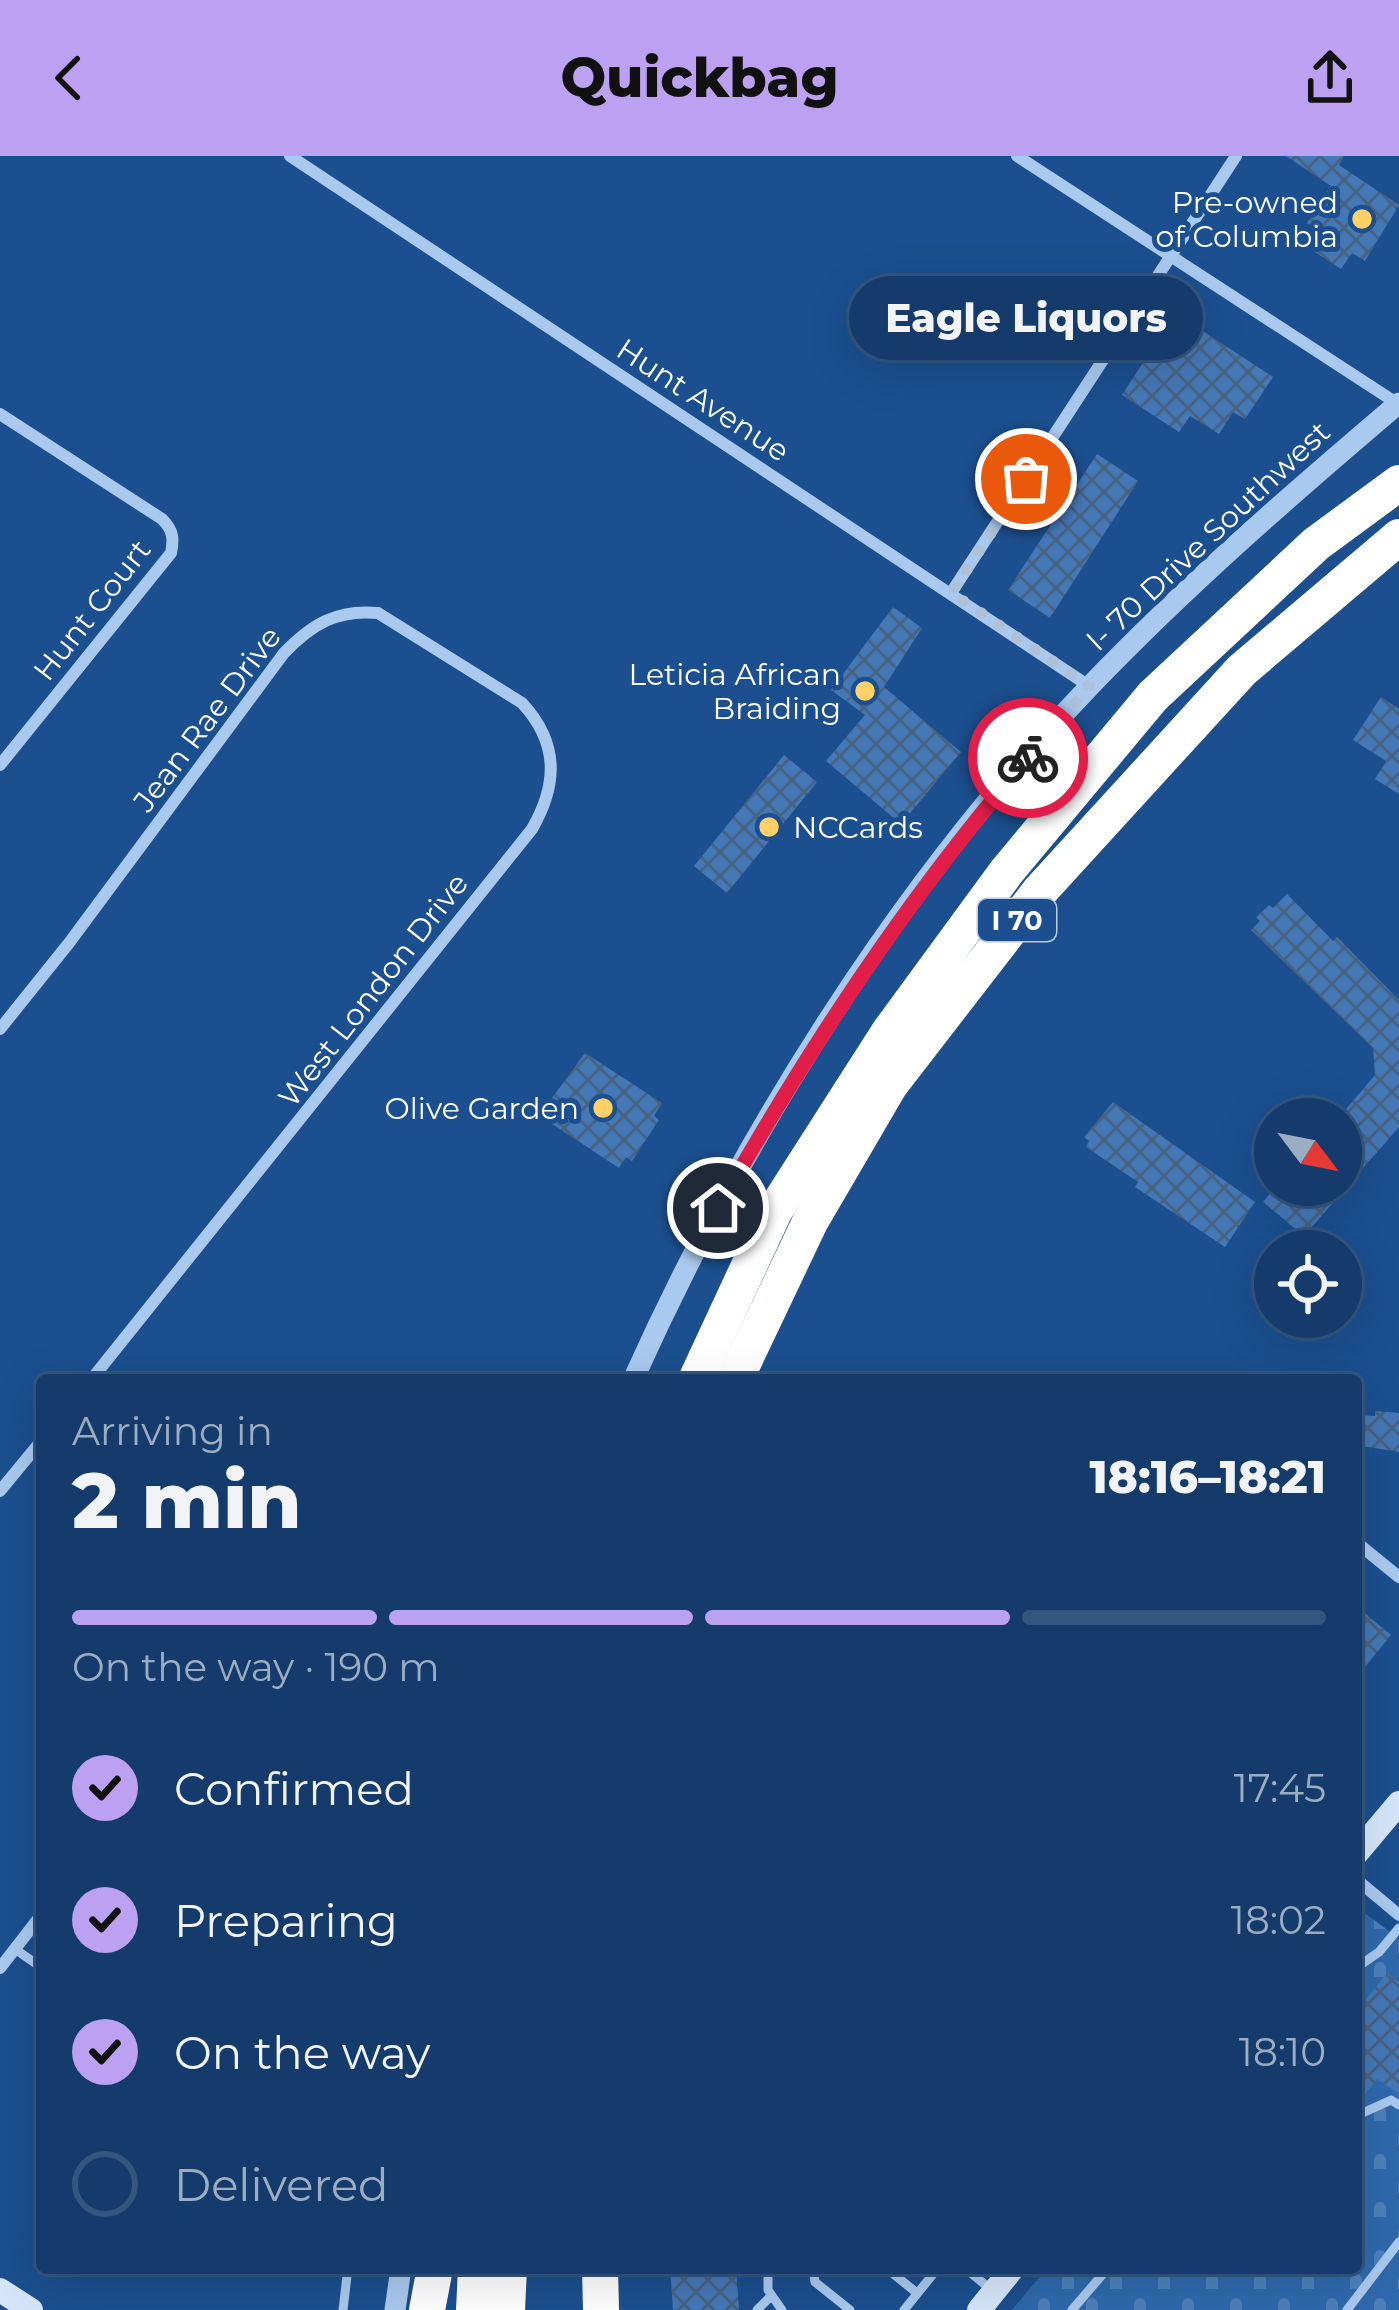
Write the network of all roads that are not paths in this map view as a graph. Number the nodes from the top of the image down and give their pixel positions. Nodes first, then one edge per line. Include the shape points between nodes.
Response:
1 (290, 156) edge
2 (1018, 156) edge
3 (1236, 156) edge
4 (1172, 256) junction
5 (1398, 404) edge
6 (0, 414) edge
7 (1399, 482) edge
8 (1399, 537) edge
9 (951, 593) junction
10 (1089, 686) junction
11 (553, 760) joint
12 (0, 764) edge
13 (0, 1029) edge
14 (96, 1374) edge
15 (636, 1374) edge
16 (699, 1374) edge
17 (738, 1374) edge
18 (36, 1447) edge
19 (0, 1491) edge
20 (1362, 1547) edge
21 (1399, 1577) edge
22 (1399, 1802) edge
23 (1362, 1847) edge
24 (1362, 1885) edge
25 (1399, 1916) edge
26 (36, 1923) edge
27 (1399, 1928) edge
28 (15, 1949) junction
29 (36, 1964) edge
30 (1362, 1964) edge
31 (0, 1968) edge
32 (1399, 2105) edge
33 (1362, 2111) edge
34 (1399, 2242) edge
35 (400, 2274) edge
36 (434, 2274) edge
37 (476, 2274) edge
38 (509, 2274) edge
39 (600, 2274) edge
40 (769, 2274) edge
41 (814, 2274) edge
42 (893, 2274) edge
43 (933, 2274) edge
44 (969, 2274) edge
45 (1008, 2274) edge
46 (1103, 2274) edge
47 (347, 2276) dead end
48 (0, 2290) edge
49 (917, 2294) junction
50 (771, 2296) junction
51 (986, 2301) edge
52 (31, 2310) edge
53 (343, 2310) edge
54 (395, 2310) edge
55 (427, 2310) edge
56 (474, 2310) edge
57 (507, 2310) edge
58 (601, 2310) edge
59 (757, 2310) edge
60 (782, 2310) edge
61 (850, 2310) edge
62 (904, 2310) edge
63 (1072, 2310) edge
64 (1347, 2310) edge

1 - 9 street, Hunt Avenue
2 - 4 street
3 - 4 street
4 - 5 street
4 - 9 street
5 - 10 street, I- 70 Drive Southwest
6 - 12 street, Hunt Court via 162,520 173,541
7 - 16 highway, I 70 via 1316,544 1153,696 1007,871 889,1032 776,1210
8 - 17 highway, I 70 via 1243,670 1039,892 890,1085 810,1222
9 - 10 street, Hunt Avenue
10 - 15 street, I- 70 Drive Southwest via 864,967 706,1228
11 - 13 street, Jean Rae Drive via 522,703 414,632 378,613 329,617 284,653
11 - 14 street, West London Drive via 532,830
18 - 19 street
20 - 21 street
22 - 23 main road
24 - 25 street
26 - 28 street
27 - 30 lane
28 - 29 lane
28 - 31 street
32 - 33 lane via 1391,2100
34 - 64 lane
35 - 54 street
36 - 55 highway
37 - 56 highway
38 - 57 highway
39 - 58 highway
40 - 50 lane
41 - 61 lane
42 - 49 lane
43 - 49 lane
44 - 51 lane
45 - 51 main road
46 - 63 lane
47 - 53 lane
48 - 52 main road
49 - 62 lane
50 - 59 lane
50 - 60 lane

